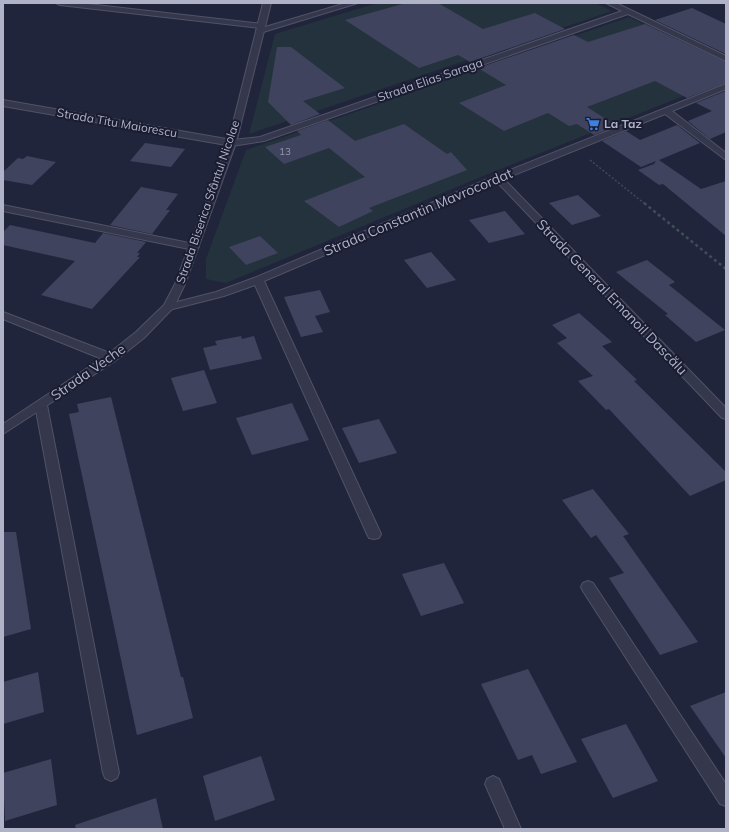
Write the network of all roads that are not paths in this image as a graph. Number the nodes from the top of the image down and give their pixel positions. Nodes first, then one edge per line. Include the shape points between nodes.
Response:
1 (60, 3) edge
2 (267, 3) edge
3 (354, 3) edge
4 (610, 3) edge
5 (627, 12) junction
6 (261, 28) junction
7 (726, 59) edge
8 (726, 86) edge
9 (3, 103) edge
10 (665, 110) junction
11 (232, 143) junction
12 (726, 157) edge
13 (498, 178) junction
14 (3, 208) edge
15 (194, 247) junction
16 (258, 280) junction
17 (169, 307) junction
18 (3, 315) edge
19 (111, 358) junction
20 (41, 405) junction
21 (726, 415) edge
22 (3, 430) edge
23 (374, 534) dead end
24 (588, 587) dead end
25 (111, 773) dead end
26 (493, 784) dead end
27 (726, 798) edge
28 (513, 829) edge

1 - 6 street
2 - 6 street, Strada Biserica Sfântul Nicolae
3 - 6 street
4 - 5 street
5 - 7 street
5 - 11 street, Strada Elias Saraga via 260,139
6 - 11 street, Strada Biserica Sfântul Nicolae
8 - 10 street, Strada Constantin Mavrocordat
9 - 11 street, Strada Titu Maiorescu
10 - 12 street
10 - 13 street, Strada Constantin Mavrocordat
11 - 15 street, Strada Biserica Sfântul Nicolae
13 - 16 street, Strada Constantin Mavrocordat
13 - 21 street, Strada General Emanoil Dascălu
14 - 15 street
15 - 17 street, Strada Biserica Sfântul Nicolae
16 - 17 street, Strada Constantin Mavrocordat via 220,294
16 - 23 street
17 - 19 street, Strada Veche
18 - 19 street
19 - 20 street, Strada Veche
20 - 22 street, Strada Veche
20 - 25 street
24 - 27 street
26 - 28 street

